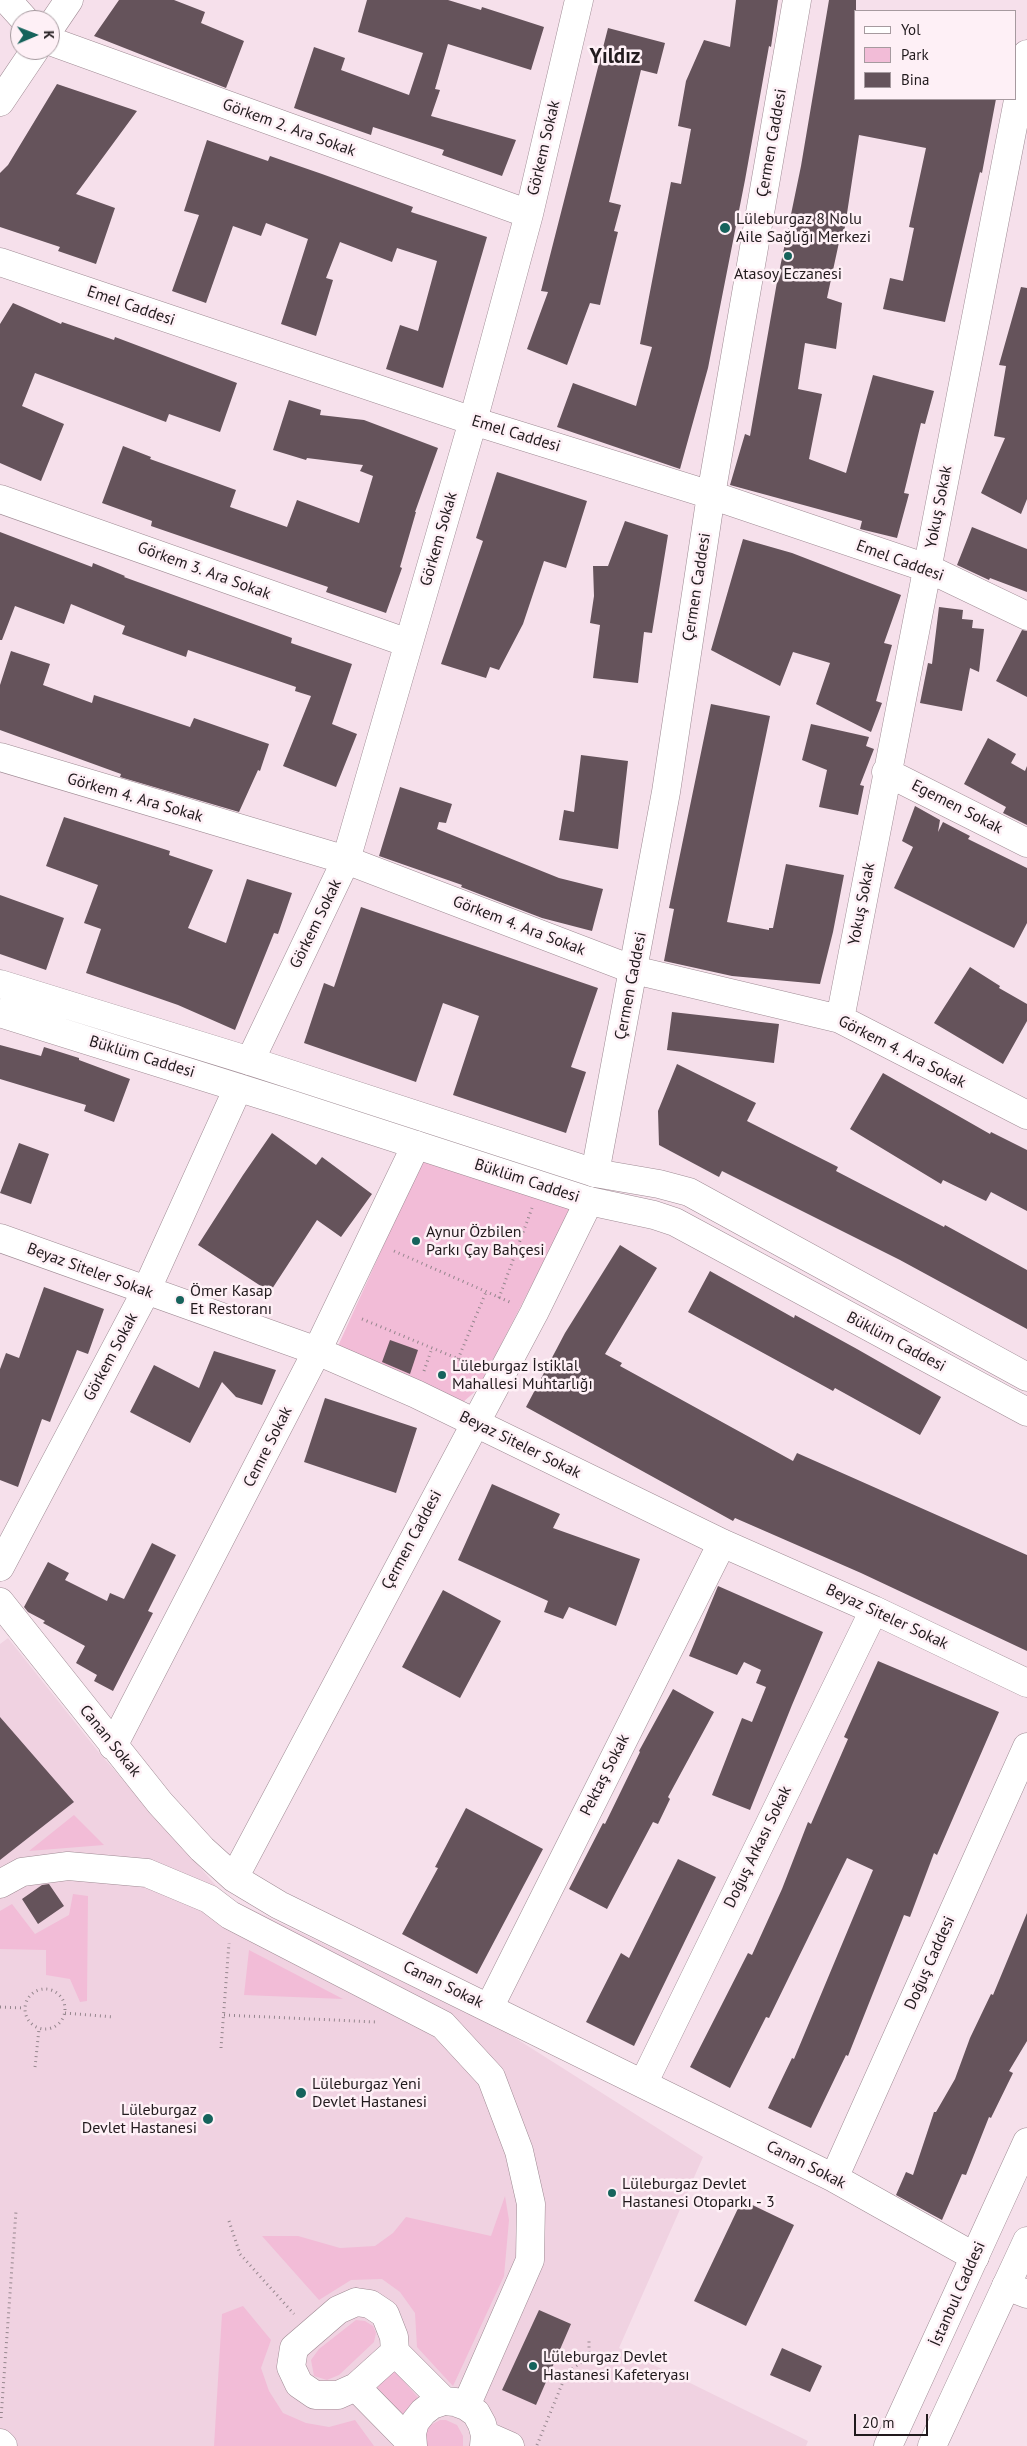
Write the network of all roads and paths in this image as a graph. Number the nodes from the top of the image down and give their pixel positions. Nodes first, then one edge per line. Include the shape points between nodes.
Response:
1 (7, 0) edge
2 (68, 0) edge
3 (577, 0) edge
4 (797, 0) edge
5 (16, 10) edge
6 (60, 12) edge
7 (60, 45) edge
8 (1027, 54) edge
9 (28, 60) edge
10 (0, 102) edge
11 (529, 214) junction
12 (0, 262) edge
13 (473, 421) junction
14 (711, 495) junction
15 (0, 499) edge
16 (927, 568) junction
17 (1027, 616) edge
18 (408, 643) junction
19 (0, 757) edge
20 (886, 772) junction
21 (1027, 843) edge
22 (346, 860) junction
23 (634, 970) junction
24 (0, 984) edge
25 (0, 1013) edge
26 (840, 1019) junction
27 (250, 1061) junction
28 (238, 1088) junction
29 (1027, 1115) edge
30 (416, 1145) junction
31 (595, 1173) junction
32 (541, 1184) junction
33 (589, 1201) junction
34 (0, 1238) edge
35 (370, 1241) junction
36 (146, 1291) junction
37 (486, 1292) junction
38 (499, 1298) junction
39 (338, 1309) junction
40 (534, 1313) junction
41 (317, 1351) junction
42 (458, 1359) junction
43 (500, 1376) junction
44 (1027, 1376) edge
45 (1027, 1412) edge
46 (474, 1422) junction
47 (722, 1543) junction
48 (0, 1567) edge
49 (0, 1602) edge
50 (874, 1610) junction
51 (1027, 1684) edge
52 (114, 1746) junction
53 (1027, 1747) edge
54 (234, 1878) junction
55 (0, 1884) edge
56 (230, 1915) junction
57 (0, 2007) edge
58 (24, 2008) junction
59 (489, 2008) junction
60 (65, 2013) junction
61 (224, 2015) junction
62 (114, 2017) dead end
63 (383, 2022) dead end
64 (40, 2029) junction
65 (221, 2048) dead end
66 (35, 2067) dead end
67 (643, 2084) junction
68 (1027, 2142) edge
69 (834, 2178) junction
70 (16, 2211) dead end
71 (229, 2220) dead end
72 (1027, 2241) edge
73 (975, 2257) junction
74 (1017, 2290) edge
75 (311, 2333) junction
76 (589, 2338) dead end
77 (395, 2352) junction
78 (356, 2387) junction
79 (455, 2404) junction
80 (0, 2431) edge
81 (938, 2439) edge
82 (484, 2441) edge
83 (3, 2446) edge
84 (413, 2446) edge
85 (510, 2446) edge
86 (536, 2446) edge
87 (888, 2446) edge

1 - 5 main road
2 - 6 main road
3 - 11 main road, Görkem Sokak
4 - 14 main road, Çermen Caddesi
7 - 11 main road, Görkem 2. Ara Sokak
8 - 16 main road, Yokuş Sokak
9 - 10 main road
11 - 13 main road, Görkem Sokak
12 - 13 main road, Emel Caddesi
13 - 14 main road, Emel Caddesi
13 - 18 main road, Görkem Sokak
14 - 16 main road, Emel Caddesi
14 - 23 main road, Çermen Caddesi via 666,792
15 - 18 main road, Görkem 3. Ara Sokak
16 - 17 main road, Emel Caddesi
16 - 20 main road, Yokuş Sokak
18 - 22 main road, Görkem Sokak
19 - 22 main road, Görkem 4. Ara Sokak
20 - 21 main road, Egemen Sokak
20 - 26 main road, Yokuş Sokak
22 - 23 main road, Görkem 4. Ara Sokak
22 - 27 main road, Görkem Sokak
23 - 26 main road, Görkem 4. Ara Sokak
23 - 31 main road, Çermen Caddesi
24 - 27 main road, Büklüm Caddesi
25 - 28 main road, Büklüm Caddesi
26 - 29 main road, Görkem 4. Ara Sokak
27 - 28 main road, Görkem Sokak
27 - 31 main road, Büklüm Caddesi
28 - 30 main road, Büklüm Caddesi
28 - 36 main road, Görkem Sokak
30 - 32 main road, Büklüm Caddesi
30 - 35 main road, Cemre Sokak
31 - 33 main road, Çermen Caddesi
31 - 44 main road, Büklüm Caddesi via 689,1192
32 - 33 main road, Büklüm Caddesi
32 - 38 path
33 - 40 main road, Çermen Caddesi
33 - 45 main road, Büklüm Caddesi via 675,1222
34 - 36 main road, Beyaz Siteler Sokak
35 - 37 path
35 - 39 main road, Cemre Sokak
36 - 41 main road, Beyaz Siteler Sokak
36 - 48 main road, Görkem Sokak
37 - 38 path
37 - 42 path
38 - 40 path
39 - 41 main road, Cemre Sokak
39 - 42 path
40 - 43 main road, Çermen Caddesi
41 - 46 main road, Beyaz Siteler Sokak
41 - 52 main road, Cemre Sokak
42 - 43 path
43 - 46 main road, Çermen Caddesi
46 - 47 main road, Beyaz Siteler Sokak
46 - 54 main road, Çermen Caddesi
47 - 50 main road, Beyaz Siteler Sokak
47 - 59 main road, Pektaş Sokak
49 - 52 main road, Canan Sokak
50 - 51 main road, Beyaz Siteler Sokak
50 - 67 main road, Doğuş Arkası Sokak
52 - 54 main road, Canan Sokak via 160,1803
53 - 69 main road, Doğuş Caddesi
54 - 59 main road, Canan Sokak via 279,1905
55 - 56 main road via 22,1872 68,1866 147,1873 209,1899
56 - 61 path
56 - 79 main road via 443,2025 491,2077 519,2151 531,2204 530,2260
57 - 58 path
58 - 60 path via 29,1996 47,1988 63,1999
58 - 64 path via 28,2021
59 - 67 main road, Canan Sokak
60 - 62 path
60 - 64 path via 53,2028
61 - 63 path
61 - 65 path
64 - 66 path
67 - 69 main road, Canan Sokak
68 - 73 main road, İstanbul Caddesi
69 - 73 main road, Canan Sokak
70 - 80 path
71 - 75 path via 240,2254
72 - 74 main road
73 - 87 main road, İstanbul Caddesi
74 - 81 main road
75 - 77 main road via 338,2310 356,2302 370,2304 385,2314 394,2337
75 - 78 main road via 294,2348 291,2367 299,2384 315,2395 338,2395
76 - 86 path via 588,2357 567,2372
77 - 78 main road
77 - 79 main road
78 - 84 main road
79 - 82 main road via 476,2413 482,2424
79 - 84 main road via 432,2405 423,2412 416,2422
80 - 83 main road
82 - 85 main road

